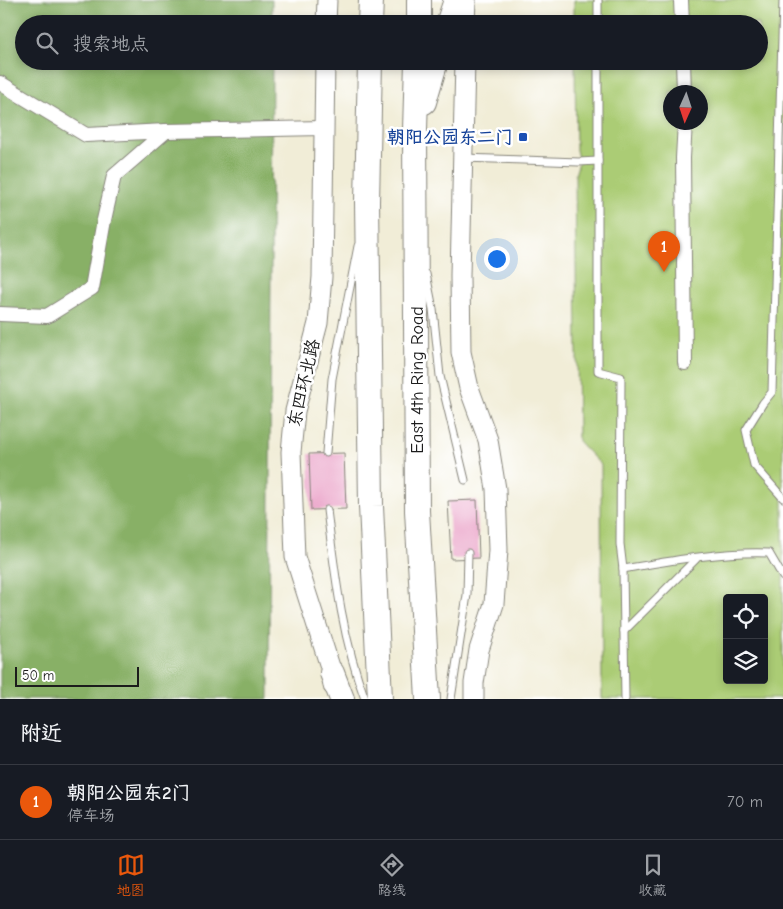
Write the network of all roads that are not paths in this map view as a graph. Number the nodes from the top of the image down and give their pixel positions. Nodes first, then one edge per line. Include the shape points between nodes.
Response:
1 (327, 0) edge
2 (371, 0) edge
3 (419, 0) edge
4 (456, 0) edge
5 (466, 0) edge
6 (598, 0) edge
7 (681, 0) edge
8 (783, 1) edge
9 (326, 15) edge
10 (370, 15) edge
11 (418, 15) edge
12 (451, 15) edge
13 (465, 15) edge
14 (598, 15) edge
15 (682, 15) edge
16 (326, 70) edge
17 (370, 70) edge
18 (417, 70) edge
19 (433, 70) edge
20 (465, 70) edge
21 (598, 70) edge
22 (683, 70) edge
23 (0, 83) edge
24 (684, 85) edge
25 (324, 128) junction
26 (415, 130) junction
27 (685, 130) edge
28 (166, 131) junction
29 (463, 158) junction
30 (598, 161) junction
31 (367, 202) junction
32 (416, 221) junction
33 (423, 260) dead end
34 (425, 270) dead end
35 (0, 314) edge
36 (685, 363) dead end
37 (326, 453) dead end
38 (466, 480) dead end
39 (783, 498) edge
40 (327, 510) dead end
41 (468, 553) dead end
42 (697, 558) junction
43 (781, 567) edge
44 (624, 569) junction
45 (783, 577) edge
46 (624, 631) junction
47 (332, 673) junction
48 (334, 699) edge
49 (342, 699) edge
50 (365, 699) edge
51 (380, 699) edge
52 (428, 699) edge
53 (450, 699) edge
54 (474, 699) edge
55 (625, 699) edge

1 - 9 street
2 - 10 highway
3 - 11 highway
4 - 12 highway
5 - 13 street
6 - 14 lane
7 - 15 street
8 - 39 lane via 772,392 746,430 754,465
16 - 25 street, 东四环北路
17 - 31 highway
18 - 26 highway, East 4th Ring Road
19 - 26 highway
20 - 29 street
21 - 30 lane
22 - 24 street
23 - 28 street via 86,135
25 - 28 street
25 - 47 street, 东四环北路 via 322,277 318,323 295,411 291,452 295,557
26 - 32 highway, East 4th Ring Road
27 - 36 street
28 - 35 street via 114,176 92,288 47,316
29 - 30 lane
29 - 54 street via 461,352 469,388 488,440 496,488 498,550 494,604 479,650
30 - 44 lane via 598,371 621,376 620,544
31 - 37 lane via 332,379
31 - 51 highway via 371,506
32 - 33 lane
32 - 52 highway, East 4th Ring Road via 417,511
34 - 38 lane via 440,376
40 - 50 lane via 338,601 354,672
41 - 53 lane via 467,595
42 - 43 lane via 769,553
42 - 44 lane
42 - 46 lane
43 - 45 lane
44 - 46 lane
46 - 55 lane
47 - 48 street, 东四环北路
47 - 49 highway

